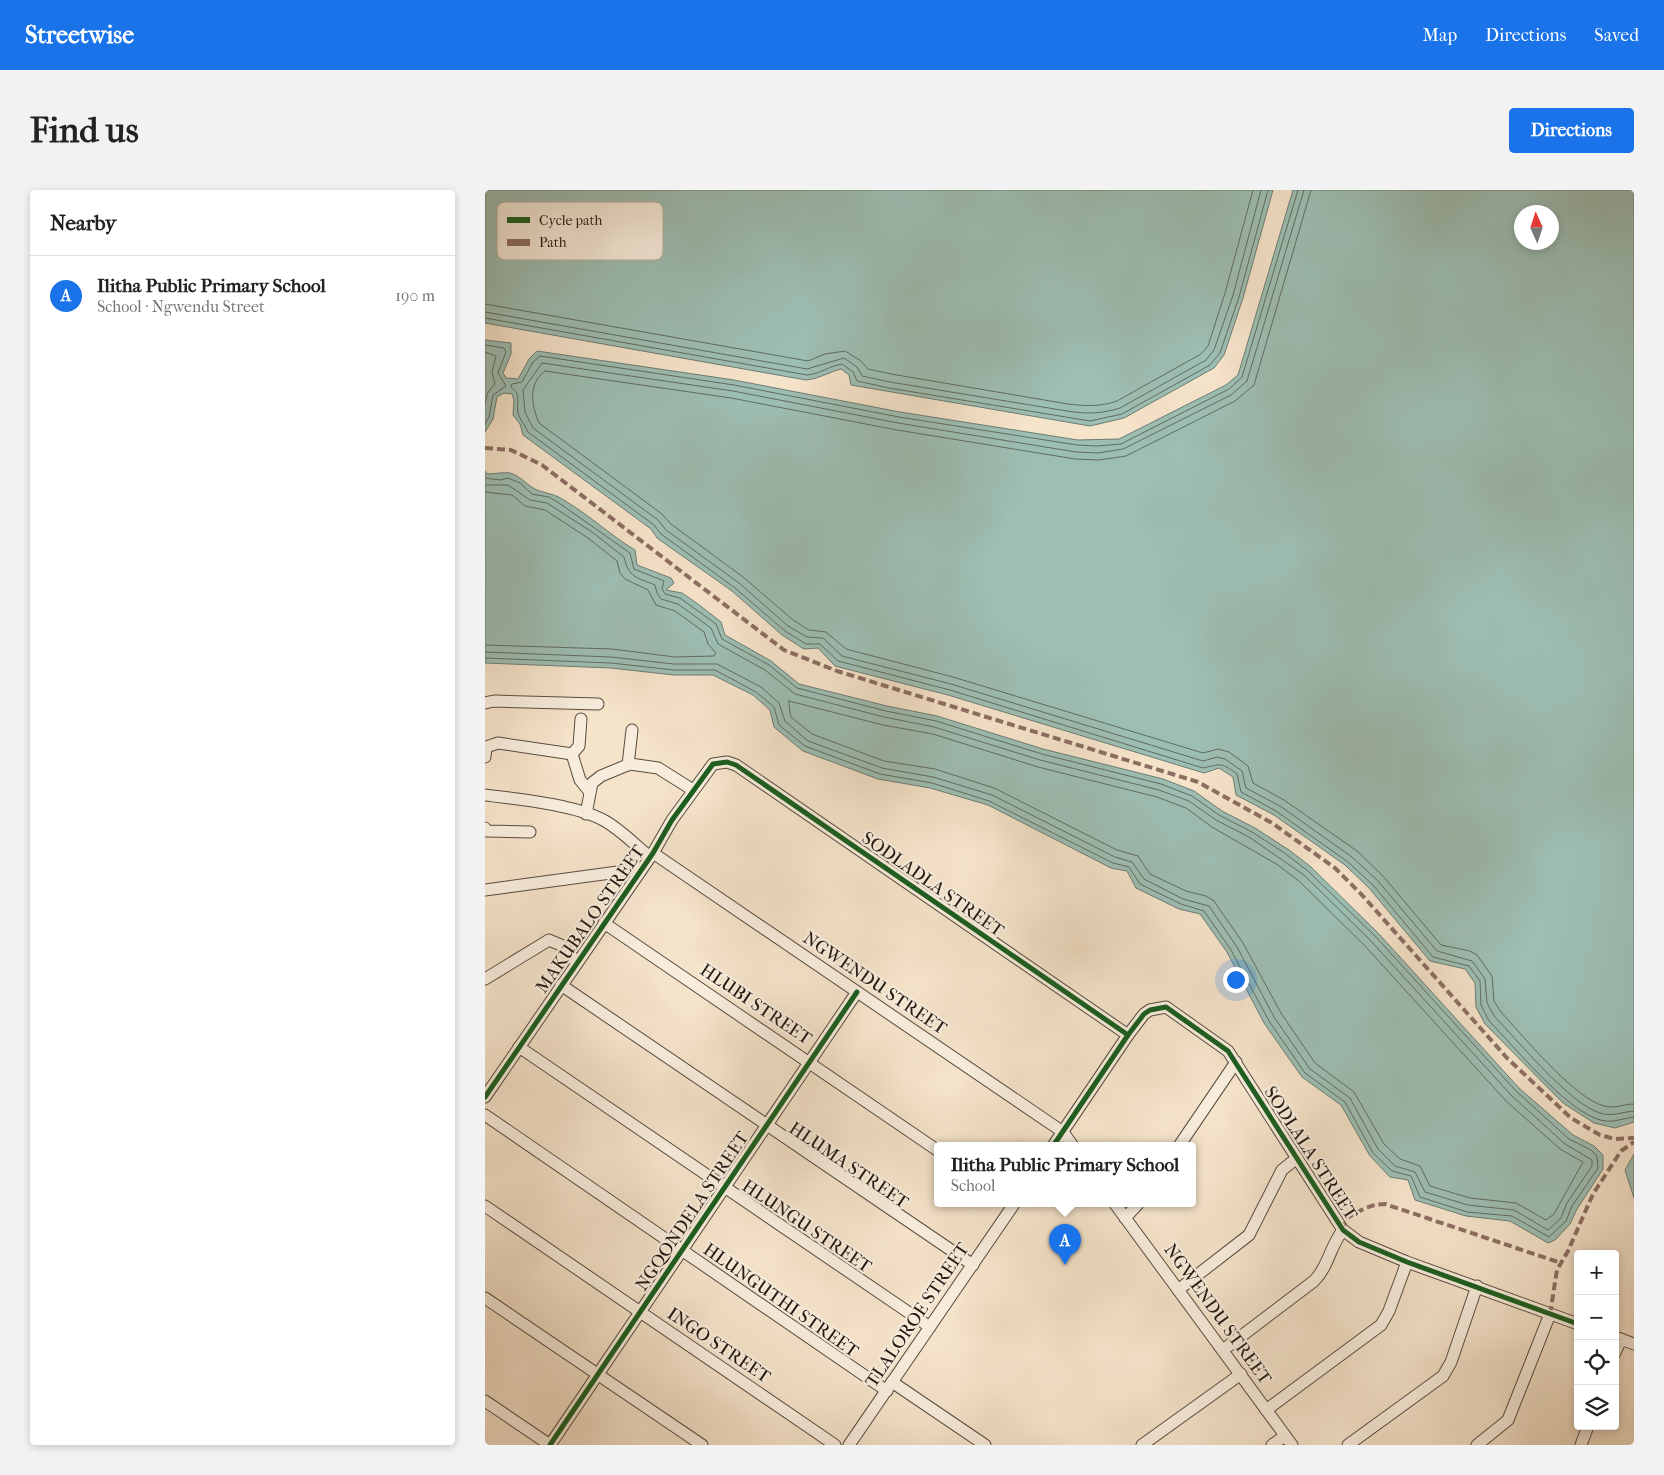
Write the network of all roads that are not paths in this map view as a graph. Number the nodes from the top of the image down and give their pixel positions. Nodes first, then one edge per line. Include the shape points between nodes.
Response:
1 (485, 703) edge
2 (598, 704) dead end
3 (581, 719) dead end
4 (632, 730) dead end
5 (572, 754) junction
6 (485, 757) edge
7 (721, 762) joint
8 (628, 765) junction
9 (693, 790) junction
10 (589, 791) junction
11 (485, 794) edge
12 (586, 814) junction
13 (485, 828) edge
14 (530, 832) dead end
15 (651, 855) junction
16 (640, 869) junction
17 (485, 890) edge
18 (604, 923) junction
19 (576, 962) junction
20 (485, 979) edge
21 (561, 985) junction
22 (857, 992) junction
23 (1128, 1034) junction
24 (519, 1047) junction
25 (810, 1062) junction
26 (1236, 1062) junction
27 (485, 1097) edge
28 (485, 1115) edge
29 (766, 1125) junction
30 (1063, 1132) junction
31 (1056, 1142) edge
32 (1070, 1142) edge
33 (1182, 1142) edge
34 (934, 1148) edge
35 (1297, 1158) junction
36 (725, 1188) junction
37 (485, 1206) edge
38 (1012, 1207) edge
39 (1117, 1207) edge
40 (1134, 1207) edge
41 (1125, 1218) junction
42 (1343, 1230) junction
43 (683, 1249) junction
44 (1407, 1262) junction
45 (973, 1265) junction
46 (1477, 1286) junction
47 (1178, 1290) junction
48 (485, 1298) edge
49 (640, 1313) junction
50 (1550, 1314) junction
51 (1574, 1323) edge
52 (930, 1326) junction
53 (1619, 1338) edge
54 (1634, 1344) edge
55 (1223, 1350) junction
56 (1241, 1374) junction
57 (598, 1375) junction
58 (890, 1386) junction
59 (485, 1401) edge
60 (1266, 1410) junction
61 (1587, 1430) edge
62 (1288, 1440) edge
63 (551, 1443) edge
64 (565, 1445) edge
65 (702, 1445) edge
66 (835, 1445) edge
67 (849, 1445) edge
68 (985, 1445) edge
69 (1142, 1445) edge
70 (1272, 1445) edge
71 (1348, 1445) edge
72 (1477, 1445) edge
73 (1581, 1445) edge

1 - 2 street
3 - 5 street via 579,746
4 - 8 street
5 - 6 street via 498,743 486,747
5 - 10 street via 580,780
7 - 9 street, MAKUBALO STREET via 713,764
7 - 23 street, SODLADLA STREET via 736,765
8 - 9 street via 645,764 658,768
8 - 10 street via 601,776 592,783
9 - 15 street, MAKUBALO STREET
10 - 12 street
11 - 12 street, NGWENDU STREET via 539,802
12 - 15 street, NGWENDU STREET via 605,820
13 - 14 street via 487,831
15 - 16 street, MAKUBALO STREET
15 - 22 street, NGWENDU STREET
16 - 17 street
16 - 18 street, MAKUBALO STREET
18 - 19 street, MAKUBALO STREET
18 - 25 street, HLUBI STREET
19 - 20 street via 563,946 549,940
19 - 21 street, MAKUBALO STREET
21 - 24 street, MAKUBALO STREET
21 - 29 street, HLUMA STREET
22 - 25 street, NGQONDELA STREET
22 - 30 street, NGWENDU STREET
23 - 26 street, SODLALA STREET via 1144,1014 1158,1007 1166,1008 1221,1045
23 - 30 street
24 - 27 street, MAKUBALO STREET
24 - 36 street, HLUNGU STREET
25 - 29 street, NGQONDELA STREET
25 - 34 street, HLUBI STREET
26 - 33 street
26 - 35 street, SODLALA STREET
28 - 43 street, HLUNGUTHI STREET
29 - 36 street, NGQONDELA STREET
29 - 45 street, HLUMA STREET
30 - 31 street
30 - 32 street, NGWENDU STREET
35 - 42 street, SODLALA STREET
35 - 47 street via 1282,1170 1249,1235
36 - 43 street, NGQONDELA STREET
36 - 52 street, HLUNGU STREET
37 - 49 street, INGO STREET
38 - 45 street, TLALOROE STREET
39 - 41 street, NGWENDU STREET
40 - 41 street
41 - 47 street, NGWENDU STREET
42 - 44 street, SODLALA STREET via 1359,1242
42 - 55 street via 1325,1268 1314,1281
43 - 49 street, NGQONDELA STREET
43 - 58 street, HLUNGUTHI STREET
44 - 46 street, SODLALA STREET
44 - 60 street via 1381,1325
45 - 52 street, TLALOROE STREET
46 - 50 street, SODLALA STREET
46 - 71 street via 1451,1362 1443,1376
47 - 55 street, NGWENDU STREET
48 - 57 street
49 - 57 street, NGQONDELA STREET
49 - 66 street, INGO STREET
50 - 51 street, SODLALA STREET
50 - 72 street via 1508,1420
52 - 58 street, TLALOROE STREET
53 - 54 street
55 - 56 street, NGWENDU STREET
56 - 60 street, NGWENDU STREET
56 - 69 street
57 - 63 street, NGQONDELA STREET
57 - 65 street
58 - 67 street, TLALOROE STREET
58 - 68 street, HLUNGUTHI STREET
59 - 63 street
60 - 62 street, NGWENDU STREET
61 - 73 street
62 - 70 street
63 - 64 street

